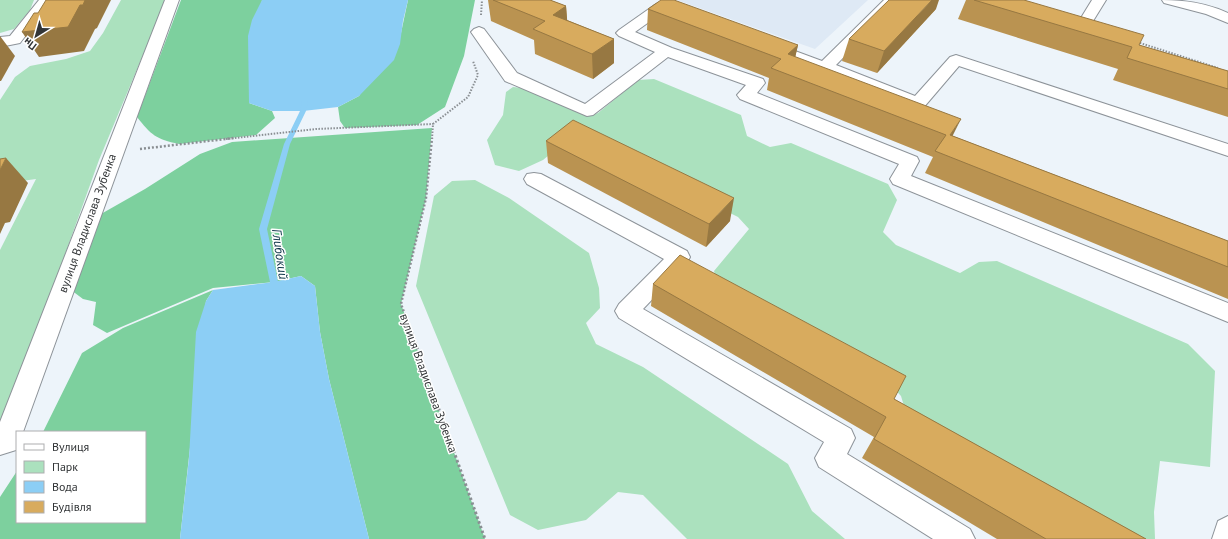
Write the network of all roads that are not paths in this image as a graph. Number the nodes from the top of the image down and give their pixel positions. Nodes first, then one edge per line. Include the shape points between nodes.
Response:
1 (46, 0) edge
2 (172, 0) edge
3 (892, 0) edge
4 (1099, 0) edge
5 (1169, 0) edge
6 (684, 15) edge
7 (1228, 19) edge
8 (1054, 26) edge
9 (479, 32) road end
10 (0, 42) edge
11 (758, 42) edge
12 (666, 51) junction
13 (825, 67) junction
14 (1228, 150) edge
15 (534, 179) dead end
16 (1228, 313) edge
17 (0, 443) edge
18 (1228, 531) edge
19 (960, 539) edge
20 (1227, 539) edge

1 - 10 street via 15,40
2 - 17 street, вулиця Владислава Зубенка via 6,442
3 - 13 street
4 - 8 street via 1080,31
5 - 7 street via 1211,11
6 - 12 street via 661,7 624,33
9 - 12 street via 511,77 587,111
11 - 13 street
12 - 16 street via 757,83 746,95 910,161 900,179
13 - 14 street via 918,103 956,60
15 - 19 street via 679,257 627,311 842,438 829,458
18 - 20 street

